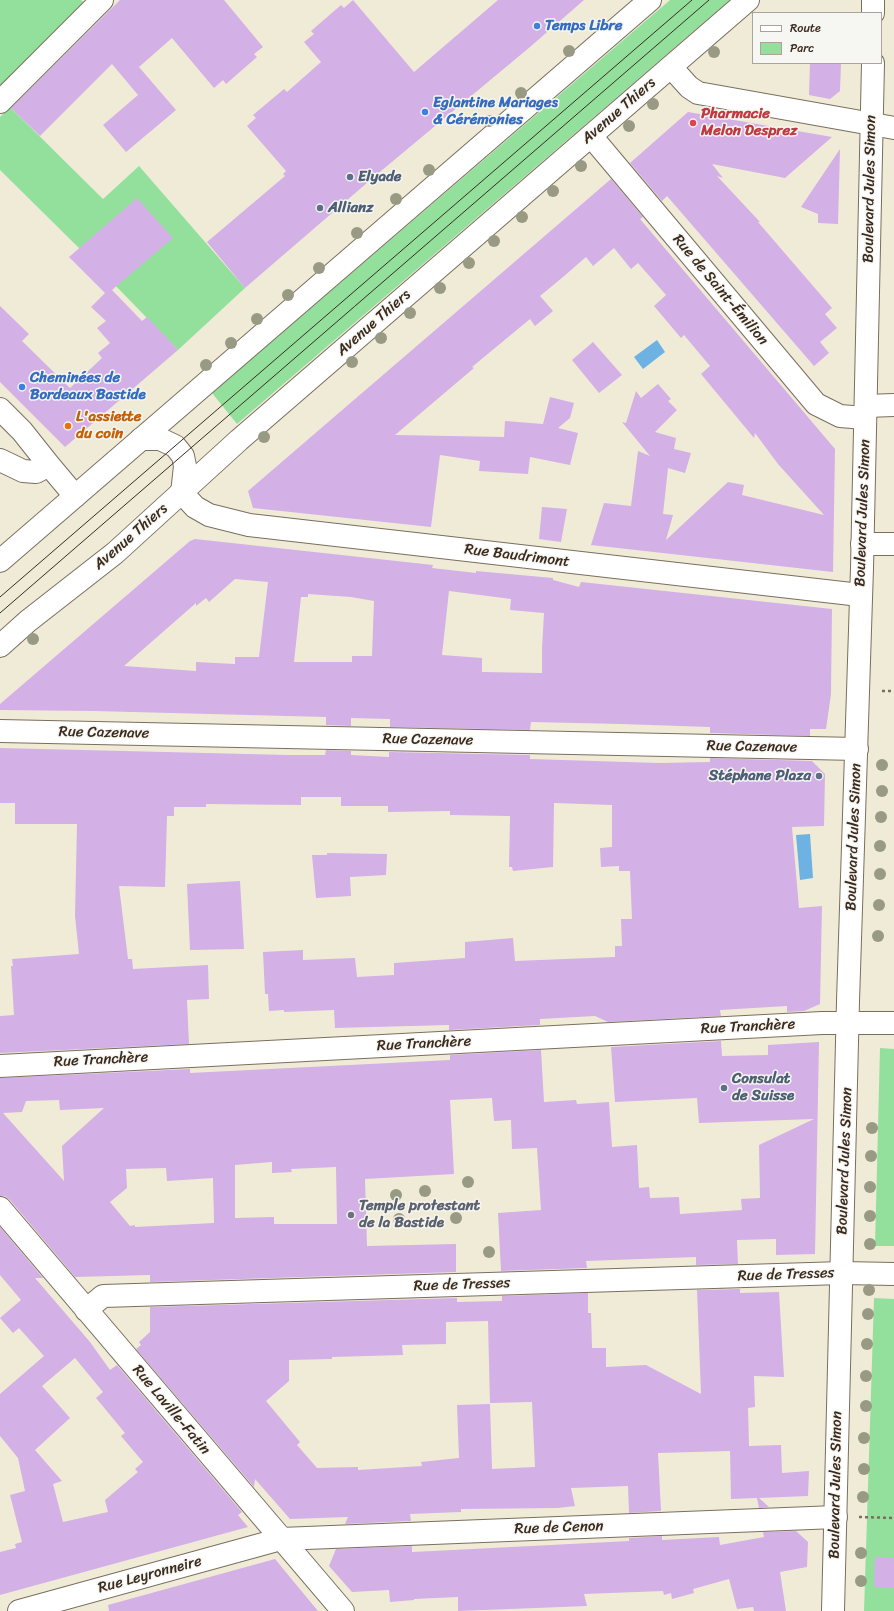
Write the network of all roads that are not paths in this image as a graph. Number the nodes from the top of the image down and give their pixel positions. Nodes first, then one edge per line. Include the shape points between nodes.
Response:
1 (650, 0) edge
2 (748, 0) edge
3 (873, 0) edge
4 (97, 2) edge
5 (873, 12) edge
6 (873, 64) edge
7 (671, 67) junction
8 (0, 102) edge
9 (872, 124) junction
10 (894, 128) edge
11 (591, 136) junction
12 (894, 406) edge
13 (0, 409) edge
14 (865, 412) junction
15 (141, 439) junction
16 (0, 460) edge
17 (49, 465) junction
18 (182, 493) junction
19 (75, 496) junction
20 (862, 544) junction
21 (894, 544) edge
22 (0, 561) edge
23 (860, 595) junction
24 (0, 646) edge
25 (0, 731) edge
26 (857, 749) junction
27 (848, 1022) junction
28 (894, 1023) edge
29 (0, 1066) edge
30 (0, 1208) edge
31 (842, 1273) junction
32 (894, 1274) edge
33 (86, 1310) junction
34 (836, 1517) junction
35 (281, 1539) junction
36 (19, 1611) edge
37 (343, 1611) edge
38 (833, 1611) edge

1 - 15 street
2 - 7 street, Avenue Thiers
3 - 5 street
4 - 8 street
6 - 9 street, Boulevard Jules Simon
7 - 9 street via 698,93
7 - 11 street, Avenue Thiers
9 - 10 street
9 - 14 street, Boulevard Jules Simon
11 - 14 street, Rue de Saint-Émilion via 816,404 840,416
11 - 18 street, Avenue Thiers via 239,440
12 - 14 street, Rue de Saint-Émilion
13 - 17 street via 22,431
14 - 20 street, Boulevard Jules Simon
15 - 18 street via 160,439 175,446 183,456 185,466
15 - 19 street
16 - 17 street via 23,472 36,472
17 - 19 street
18 - 23 street, Rue Baudrimont via 195,507 249,525
18 - 24 street, Avenue Thiers via 115,553
19 - 22 street
20 - 21 street
20 - 23 street, Boulevard Jules Simon
23 - 26 street, Boulevard Jules Simon
25 - 26 street, Rue Cazenave
26 - 27 street, Boulevard Jules Simon
27 - 28 street, Rue Tranchère
27 - 29 street, Rue Tranchère
27 - 31 street, Boulevard Jules Simon
30 - 33 street, Rue Laville-Fatin
31 - 32 street, Rue de Tresses
31 - 33 street, Rue de Tresses via 103,1296
31 - 34 street, Boulevard Jules Simon
33 - 35 street, Rue Laville-Fatin
34 - 35 street, Rue de Cenon
34 - 38 street, Boulevard Jules Simon
35 - 36 street, Rue Leyronneire
35 - 37 street, Rue Laville-Fatin

